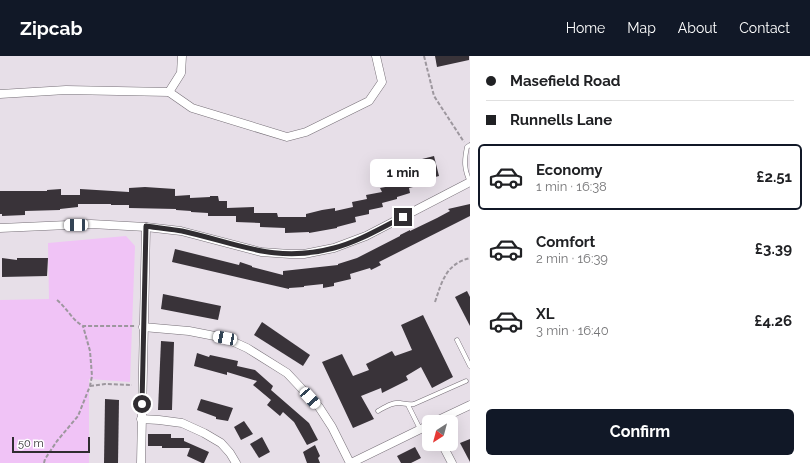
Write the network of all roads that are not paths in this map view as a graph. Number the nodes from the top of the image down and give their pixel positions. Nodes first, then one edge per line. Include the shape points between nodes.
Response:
1 (182, 56) edge
2 (376, 56) edge
3 (169, 92) junction
4 (0, 94) edge
5 (468, 146) edge
6 (470, 182) edge
7 (146, 226) junction
8 (0, 228) edge
9 (140, 327) junction
10 (457, 340) dead end
11 (470, 366) edge
12 (466, 381) dead end
13 (408, 405) junction
14 (470, 405) edge
15 (378, 411) dead end
16 (449, 415) edge
17 (141, 419) junction
18 (420, 429) joint
19 (446, 451) edge
20 (141, 463) edge
21 (236, 463) edge
22 (351, 463) edge
23 (452, 463) edge

1 - 3 street via 181,73
2 - 3 street via 382,82 369,102 306,132 287,137 192,108
3 - 4 street via 66,90
5 - 6 lane via 465,170
6 - 7 street via 359,239 334,248 304,254 261,252 181,231
7 - 8 street via 90,224
7 - 9 street
9 - 17 street
9 - 22 street via 190,331 225,338 247,348 287,373 319,407
10 - 11 lane
12 - 13 lane
13 - 15 lane via 394,403
13 - 18 lane
14 - 16 street
17 - 20 street
17 - 21 street via 182,423 204,433 221,443
18 - 22 street
19 - 23 street

